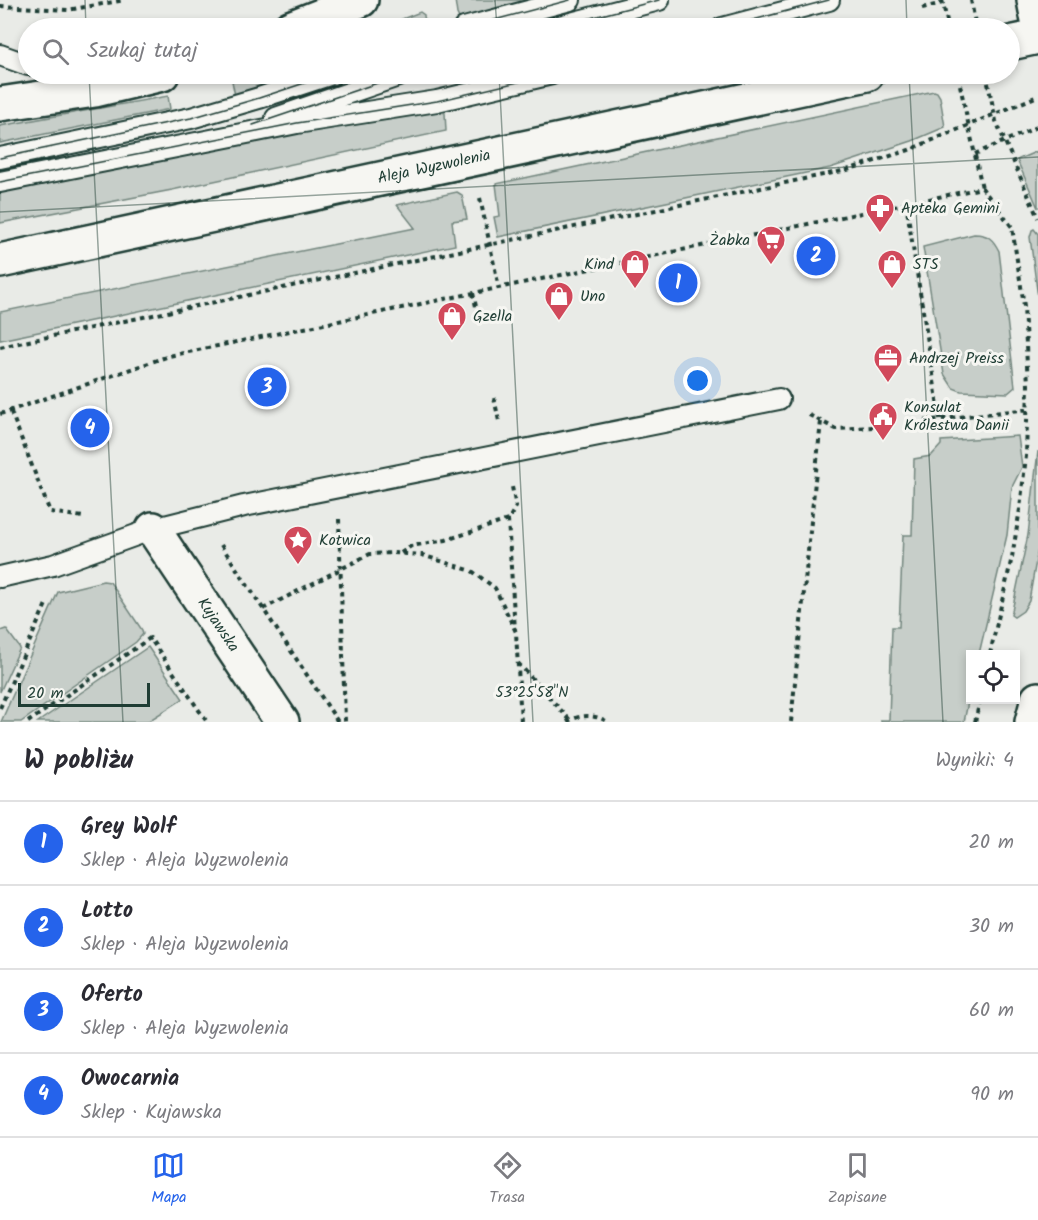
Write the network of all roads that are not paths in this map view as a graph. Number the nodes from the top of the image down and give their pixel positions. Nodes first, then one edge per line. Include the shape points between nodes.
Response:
1 (570, 0) edge
2 (659, 0) edge
3 (829, 0) edge
4 (1034, 0) edge
5 (356, 2) edge
6 (315, 18) edge
7 (502, 18) edge
8 (590, 18) edge
9 (760, 18) edge
10 (1038, 21) edge
11 (1038, 37) edge
12 (1020, 41) edge
13 (0, 55) edge
14 (18, 61) edge
15 (78, 84) edge
16 (120, 84) edge
17 (303, 84) edge
18 (375, 84) edge
19 (509, 84) edge
20 (821, 84) edge
21 (95, 90) junction
22 (0, 104) edge
23 (170, 149) junction
24 (0, 158) edge
25 (0, 182) edge
26 (0, 261) edge
27 (779, 399) road end
28 (153, 529) junction
29 (0, 577) edge
30 (1038, 699) edge
31 (282, 722) edge
32 (1032, 722) edge

1 - 7 lane
2 - 8 lane
3 - 9 lane
4 - 10 street
5 - 6 street
11 - 12 street
13 - 14 lane
15 - 21 lane
16 - 21 street
17 - 24 lane via 191,118
18 - 23 lane via 231,133
19 - 23 lane via 437,101
20 - 26 street, Aleja Wyzwolenia
21 - 22 street
23 - 25 lane
27 - 28 lane via 338,487
28 - 29 lane via 52,566
28 - 31 street, Kujawska
30 - 32 street

